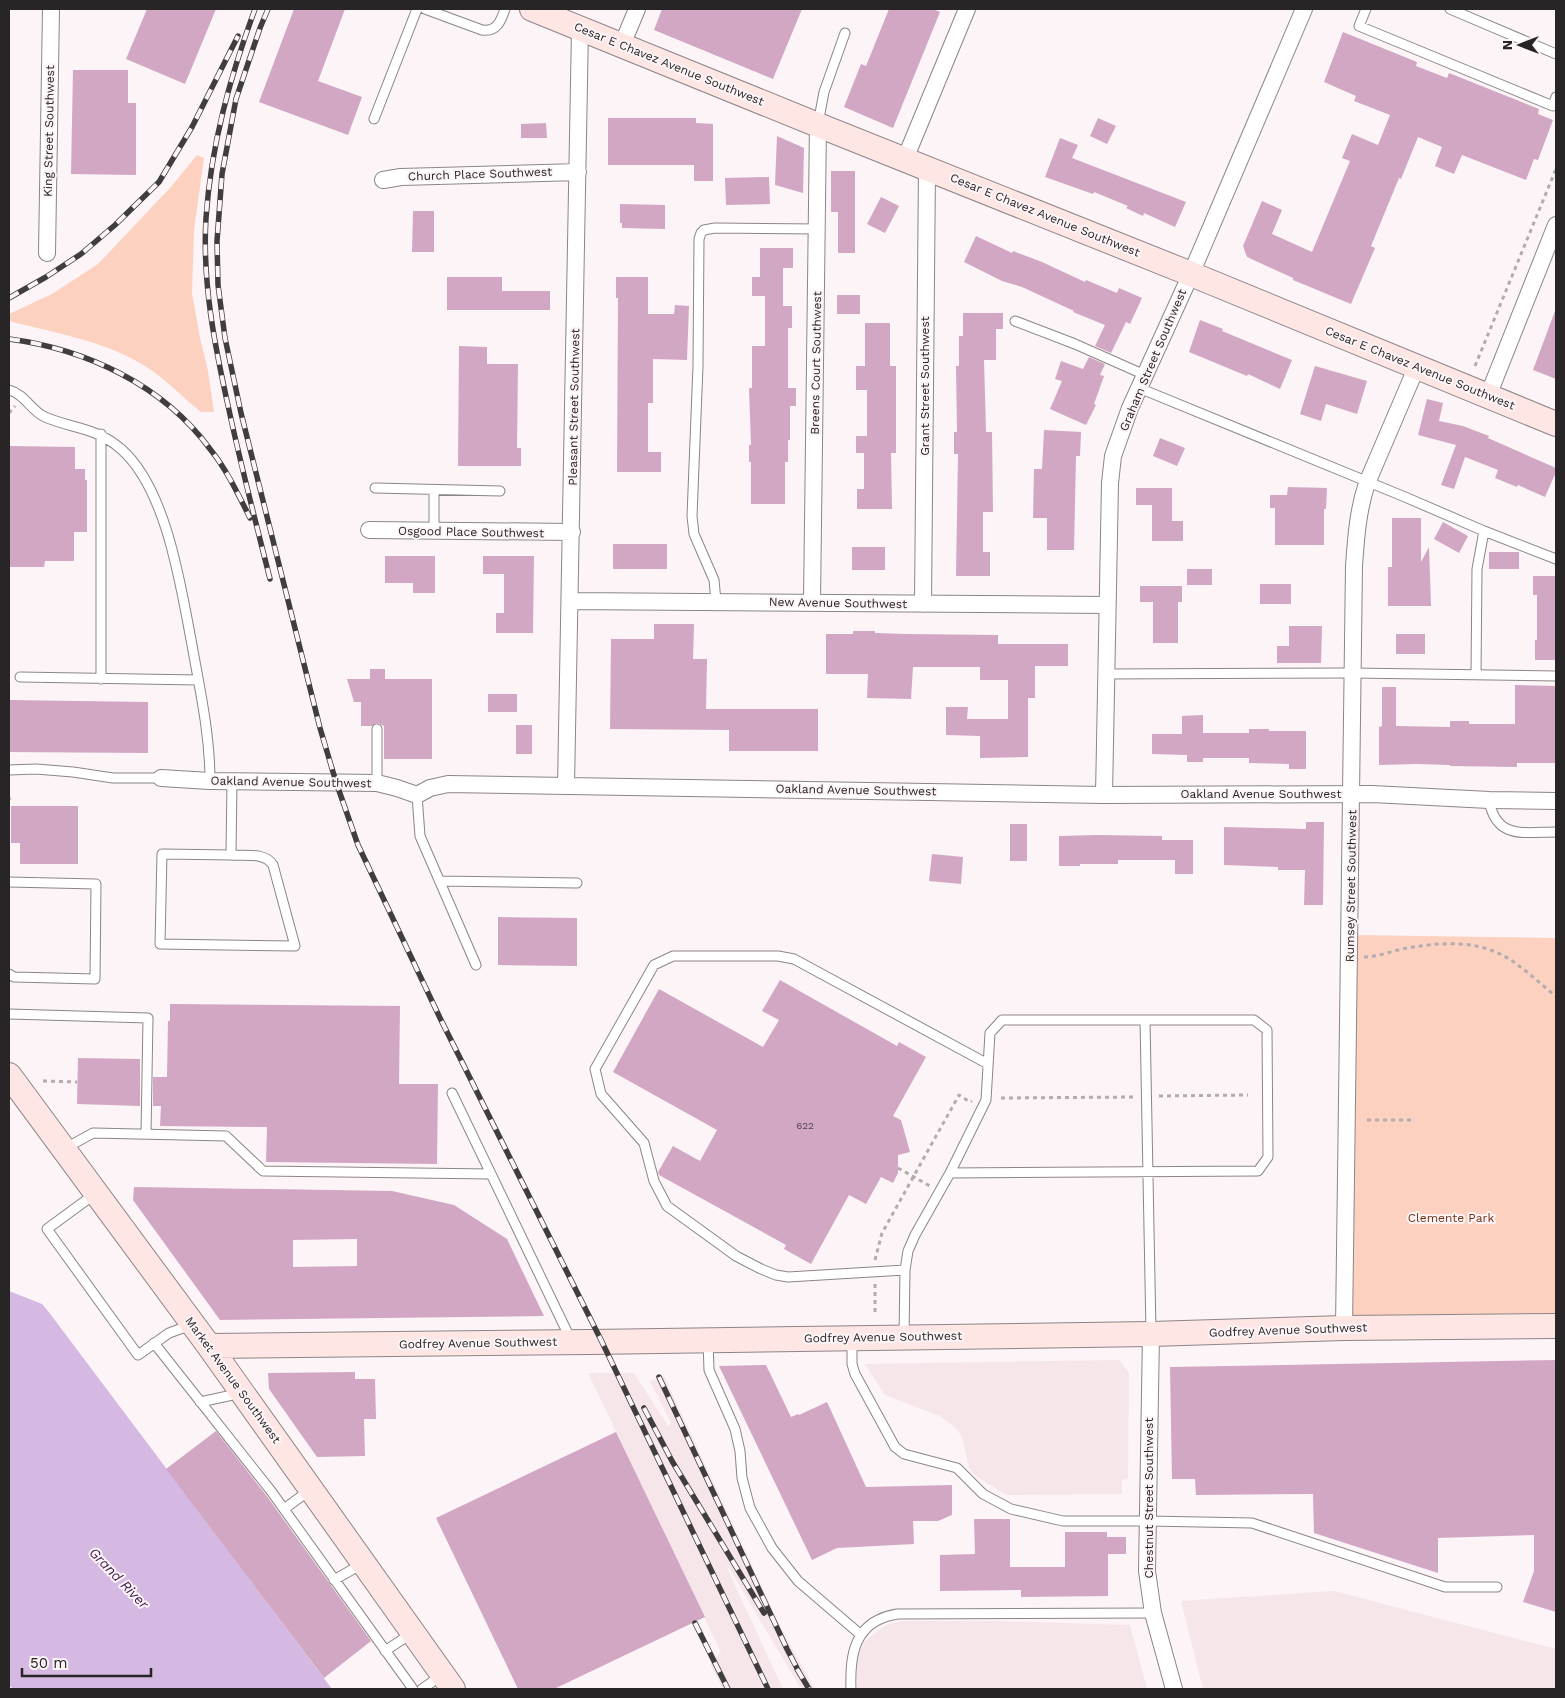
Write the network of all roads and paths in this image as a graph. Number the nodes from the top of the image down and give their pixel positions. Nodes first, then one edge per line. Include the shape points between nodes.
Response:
1 (51, 9) edge
2 (417, 9) edge
3 (425, 9) edge
4 (505, 9) edge
5 (532, 9) edge
6 (637, 9) edge
7 (967, 9) edge
8 (1304, 9) edge
9 (1366, 9) edge
10 (1450, 9) edge
11 (580, 28) junction
12 (845, 33) dead end
13 (622, 45) junction
14 (1556, 54) edge
15 (1556, 97) edge
16 (374, 119) dead end
17 (818, 125) junction
18 (905, 159) junction
19 (927, 168) junction
20 (1556, 169) edge
21 (578, 172) junction
22 (383, 180) dead end
23 (1556, 224) edge
24 (818, 229) junction
25 (47, 253) dead end
26 (1191, 274) junction
27 (1015, 321) dead end
28 (1417, 366) junction
29 (1475, 366) dead end
30 (1142, 382) junction
31 (9, 390) edge
32 (1488, 396) junction
33 (1556, 424) edge
34 (101, 434) junction
35 (1368, 483) junction
36 (376, 488) dead end
37 (434, 490) junction
38 (500, 491) dead end
39 (370, 530) dead end
40 (434, 531) junction
41 (572, 532) junction
42 (1484, 532) junction
43 (1556, 559) edge
44 (570, 601) junction
45 (716, 601) junction
46 (812, 602) junction
47 (923, 604) junction
48 (1107, 605) junction
49 (1353, 673) junction
50 (1106, 674) junction
51 (1476, 675) junction
52 (1556, 676) edge
53 (20, 677) dead end
54 (101, 679) junction
55 (198, 680) junction
56 (377, 729) dead end
57 (9, 770) edge
58 (161, 778) joint
59 (210, 780) junction
60 (232, 781) junction
61 (377, 783) junction
62 (566, 786) junction
63 (1352, 794) junction
64 (417, 795) junction
65 (1104, 795) junction
66 (1489, 800) junction
67 (1556, 801) edge
68 (1556, 832) edge
69 (231, 855) junction
70 (440, 881) junction
71 (9, 882) edge
72 (577, 883) dead end
73 (1350, 958) junction
74 (476, 965) dead end
75 (9, 974) edge
76 (1556, 996) edge
77 (9, 1014) edge
78 (1145, 1020) junction
79 (988, 1064) junction
80 (9, 1075) edge
81 (44, 1081) dead end
82 (77, 1082) dead end
83 (452, 1093) dead end
84 (1248, 1095) dead end
85 (1165, 1096) dead end
86 (1129, 1097) dead end
87 (1001, 1098) dead end
88 (976, 1101) dead end
89 (1367, 1120) dead end
90 (1412, 1120) dead end
91 (146, 1134) junction
92 (63, 1149) junction
93 (898, 1168) dead end
94 (1149, 1172) junction
95 (950, 1173) junction
96 (491, 1174) junction
97 (914, 1176) junction
98 (939, 1191) junction
99 (96, 1193) junction
100 (875, 1260) dead end
101 (904, 1270) junction
102 (875, 1281) dead end
103 (875, 1316) dead end
104 (193, 1324) junction
105 (1556, 1326) edge
106 (1344, 1328) junction
107 (1151, 1334) junction
108 (904, 1337) junction
109 (852, 1338) junction
110 (708, 1340) junction
111 (572, 1342) junction
112 (154, 1343) junction
113 (210, 1346) junction
114 (243, 1393) junction
115 (200, 1402) junction
116 (311, 1489) junction
117 (284, 1509) junction
118 (1148, 1520) junction
119 (364, 1563) junction
120 (334, 1580) junction
121 (1497, 1587) dead end
122 (1153, 1613) junction
123 (412, 1632) junction
124 (861, 1635) junction
125 (385, 1651) junction
126 (448, 1682) edge
127 (412, 1689) edge
128 (422, 1689) edge
129 (851, 1689) edge
130 (1174, 1689) edge

1 - 25 street, King Street Southwest
2 - 16 lane
3 - 4 lane via 488,31 500,23
5 - 11 main road, Cesar E Chavez Avenue Southwest
6 - 13 street
7 - 18 street
8 - 26 street, Graham Street Southwest
9 - 15 lane via 1359,26 1552,106
10 - 14 lane
11 - 13 main road, Cesar E Chavez Avenue Southwest
11 - 21 street, Pleasant Street Southwest
12 - 17 lane via 824,92
13 - 17 main road, Cesar E Chavez Avenue Southwest
17 - 18 main road, Cesar E Chavez Avenue Southwest
17 - 24 street, Breens Court Southwest
18 - 19 main road, Cesar E Chavez Avenue Southwest
19 - 26 main road, Cesar E Chavez Avenue Southwest
19 - 47 street, Grant Street Southwest
20 - 29 path
21 - 22 street, Church Place Southwest via 401,176
21 - 41 street, Pleasant Street Southwest
23 - 32 street
24 - 45 lane via 715,228 704,230 699,239 692,516 694,534 714,580
24 - 46 street, Breens Court Southwest
26 - 28 main road, Cesar E Chavez Avenue Southwest
26 - 30 street, Graham Street Southwest
27 - 30 lane via 1075,344
28 - 32 main road, Cesar E Chavez Avenue Southwest
28 - 35 street, Rumsey Street Southwest
30 - 35 lane
30 - 48 street, Graham Street Southwest via 1113,456
31 - 34 lane via 24,397 43,416
32 - 33 main road, Cesar E Chavez Avenue Southwest
34 - 54 lane
34 - 55 lane via 122,449 140,471 155,499 175,565
35 - 42 lane
35 - 49 street, Rumsey Street Southwest via 1356,528
36 - 37 lane
37 - 38 lane
37 - 40 lane
39 - 40 street, Osgood Place Southwest
40 - 41 street, Osgood Place Southwest
41 - 44 street, Pleasant Street Southwest
42 - 43 lane
42 - 51 lane via 1477,569
44 - 45 street, New Avenue Southwest
44 - 62 street, Pleasant Street Southwest
45 - 46 street, New Avenue Southwest
46 - 47 street, New Avenue Southwest
47 - 48 street, New Avenue Southwest
48 - 50 street, Graham Street Southwest
49 - 50 lane
49 - 51 lane
49 - 63 street, Rumsey Street Southwest
50 - 65 street, Graham Street Southwest
51 - 52 lane
53 - 54 lane
54 - 55 lane
55 - 59 lane via 210,755
56 - 61 lane
57 - 58 lane via 73,772 113,778
58 - 59 street, Oakland Avenue Southwest
59 - 60 street, Oakland Avenue Southwest
60 - 61 street, Oakland Avenue Southwest
60 - 69 lane
61 - 64 street, Oakland Avenue Southwest
62 - 64 street, Oakland Avenue Southwest via 448,784
62 - 65 street, Oakland Avenue Southwest
63 - 65 street, Oakland Avenue Southwest
63 - 66 street, Oakland Avenue Southwest
63 - 73 street, Rumsey Street Southwest
64 - 70 lane via 420,836
66 - 67 street, Oakland Avenue Southwest
66 - 68 lane via 1494,816 1503,828 1511,832
69 - 69 lane via 270,859 295,946 160,944 162,854
70 - 72 lane
70 - 74 lane
71 - 75 lane via 96,884 94,979 14,977
73 - 76 path via 1434,944 1470,946 1494,951 1514,962
73 - 106 street, Rumsey Street Southwest
77 - 91 lane via 148,1018
78 - 79 lane via 1002,1020 990,1033
78 - 94 lane
78 - 94 lane via 1254,1020 1267,1030 1268,1158 1258,1171
79 - 95 lane via 986,1100
79 - 101 lane via 794,959 778,956 673,956 654,965 595,1069 601,1094 644,1143 654,1181 667,1206 736,1256 761,1269 788,1277
80 - 92 main road, Market Avenue Southwest
81 - 82 path
83 - 96 lane
84 - 85 path
86 - 87 path
88 - 97 path via 970,1102 959,1095
89 - 90 path
91 - 92 lane via 93,1133
91 - 96 lane via 226,1136 263,1171
92 - 99 main road, Market Avenue Southwest
93 - 97 path
94 - 95 lane
94 - 107 lane
95 - 98 lane
96 - 111 lane
97 - 98 path
97 - 100 path via 882,1233
98 - 101 lane via 915,1235
99 - 104 main road, Market Avenue Southwest
99 - 112 lane via 47,1229 138,1355
101 - 108 lane
102 - 103 path
104 - 112 lane
104 - 113 main road, Market Avenue Southwest
105 - 106 main road, Godfrey Avenue Southwest
106 - 107 main road, Godfrey Avenue Southwest
107 - 108 main road, Godfrey Avenue Southwest
107 - 118 street, Chestnut Street Southwest
108 - 109 main road, Godfrey Avenue Southwest
109 - 110 main road, Godfrey Avenue Southwest
109 - 118 lane via 855,1374 895,1447 904,1454 957,1468 983,1494 1012,1509 1063,1521
110 - 111 main road, Godfrey Avenue Southwest
110 - 124 lane via 709,1370 735,1429 750,1508 772,1548 798,1581
111 - 113 main road, Godfrey Avenue Southwest
112 - 115 lane
113 - 114 main road, Market Avenue Southwest
114 - 115 lane
114 - 116 main road, Market Avenue Southwest
115 - 117 lane
116 - 117 lane
116 - 119 main road, Market Avenue Southwest
117 - 120 lane
118 - 121 lane via 1252,1524 1445,1587
118 - 122 street, Chestnut Street Southwest via 1147,1571
119 - 120 lane
119 - 123 main road, Market Avenue Southwest
120 - 125 lane
122 - 124 lane via 897,1614 879,1619
122 - 130 street, Chestnut Street Southwest
123 - 125 lane
123 - 126 main road, Market Avenue Southwest
124 - 129 lane via 851,1660
125 - 127 lane
126 - 128 lane

